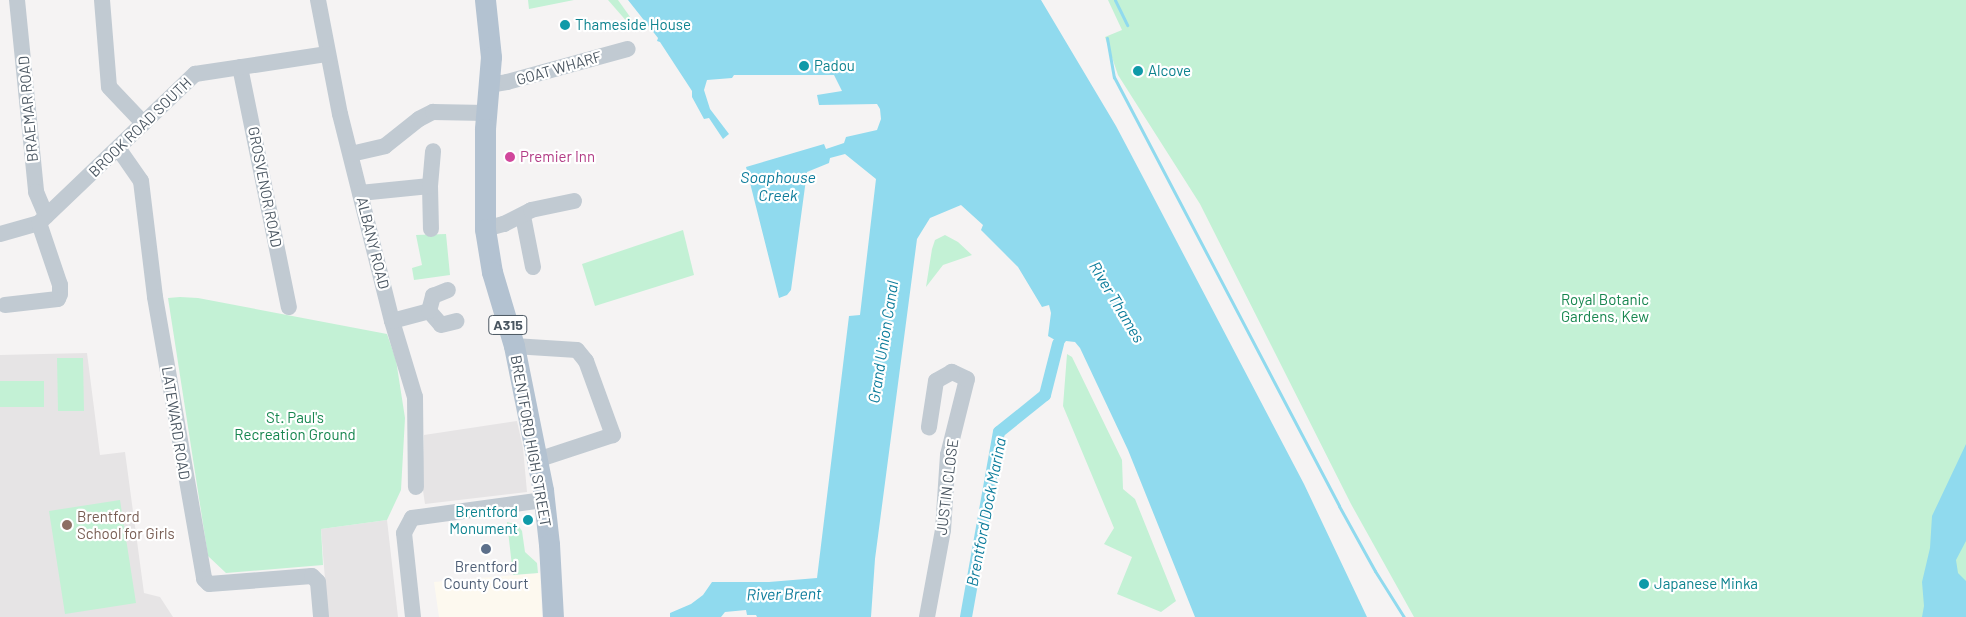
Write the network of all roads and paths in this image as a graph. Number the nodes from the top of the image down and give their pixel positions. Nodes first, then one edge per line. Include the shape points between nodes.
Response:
1 (17, 0) edge
2 (102, 0) edge
3 (318, 0) edge
4 (485, 0) edge
5 (628, 48) dead end
6 (328, 54) junction
7 (240, 68) junction
8 (489, 84) junction
9 (486, 113) junction
10 (143, 123) junction
11 (118, 148) junction
12 (433, 151) dead end
13 (351, 154) junction
14 (430, 186) junction
15 (360, 193) junction
16 (574, 201) dead end
17 (523, 216) junction
18 (42, 220) junction
19 (484, 228) junction
20 (431, 229) dead end
21 (0, 234) edge
22 (532, 267) dead end
23 (448, 290) dead end
24 (5, 305) dead end
25 (289, 307) dead end
26 (429, 311) junction
27 (392, 321) junction
28 (457, 321) dead end
29 (514, 346) junction
30 (929, 427) dead end
31 (537, 460) junction
32 (416, 487) dead end
33 (544, 500) junction
34 (322, 617) edge
35 (413, 617) edge
36 (553, 617) edge
37 (927, 617) edge

1 - 18 street, BRAEMAR ROAD via 36,192
2 - 10 street via 109,87
3 - 6 street, ALBANY ROAD
4 - 8 main road, BRENTFORD HIGH STREET / A315 via 491,57
5 - 8 street, GOAT WHARF via 507,82
6 - 7 street, BROOK ROAD SOUTH
6 - 13 street, ALBANY ROAD
7 - 10 street, BROOK ROAD SOUTH via 196,74
7 - 25 street, GROSVENOR ROAD
8 - 9 main road, BRENTFORD HIGH STREET / A315
9 - 13 street via 433,112 385,146
9 - 19 main road, BRENTFORD HIGH STREET / A315
10 - 11 street, BROOK ROAD SOUTH
11 - 18 street, BROOK ROAD SOUTH
11 - 34 street, LATEWARD ROAD via 142,180 155,297 204,579 209,584 312,576 318,582
12 - 14 street
13 - 15 street, ALBANY ROAD
14 - 15 street
14 - 20 street
15 - 27 street, ALBANY ROAD
16 - 17 street via 531,210
17 - 19 street
17 - 22 street
18 - 21 street, BROOK ROAD SOUTH
18 - 24 street, BRAEMAR ROAD via 60,285 58,299
19 - 29 main road, BRENTFORD HIGH STREET / A315 via 492,272
23 - 26 street via 433,296
26 - 27 street
26 - 28 street via 441,325
27 - 32 street, ALBANY ROAD via 415,397
29 - 31 main road, BRENTFORD HIGH STREET / A315
29 - 31 street via 577,350 586,361 613,435
30 - 37 street, JUSTIN CLOSE via 936,381 952,372 967,379 948,455 943,530
31 - 33 main road, BRENTFORD HIGH STREET / A315
33 - 35 street via 417,516 408,522 404,533
33 - 36 main road, BRENTFORD HIGH STREET / A315

